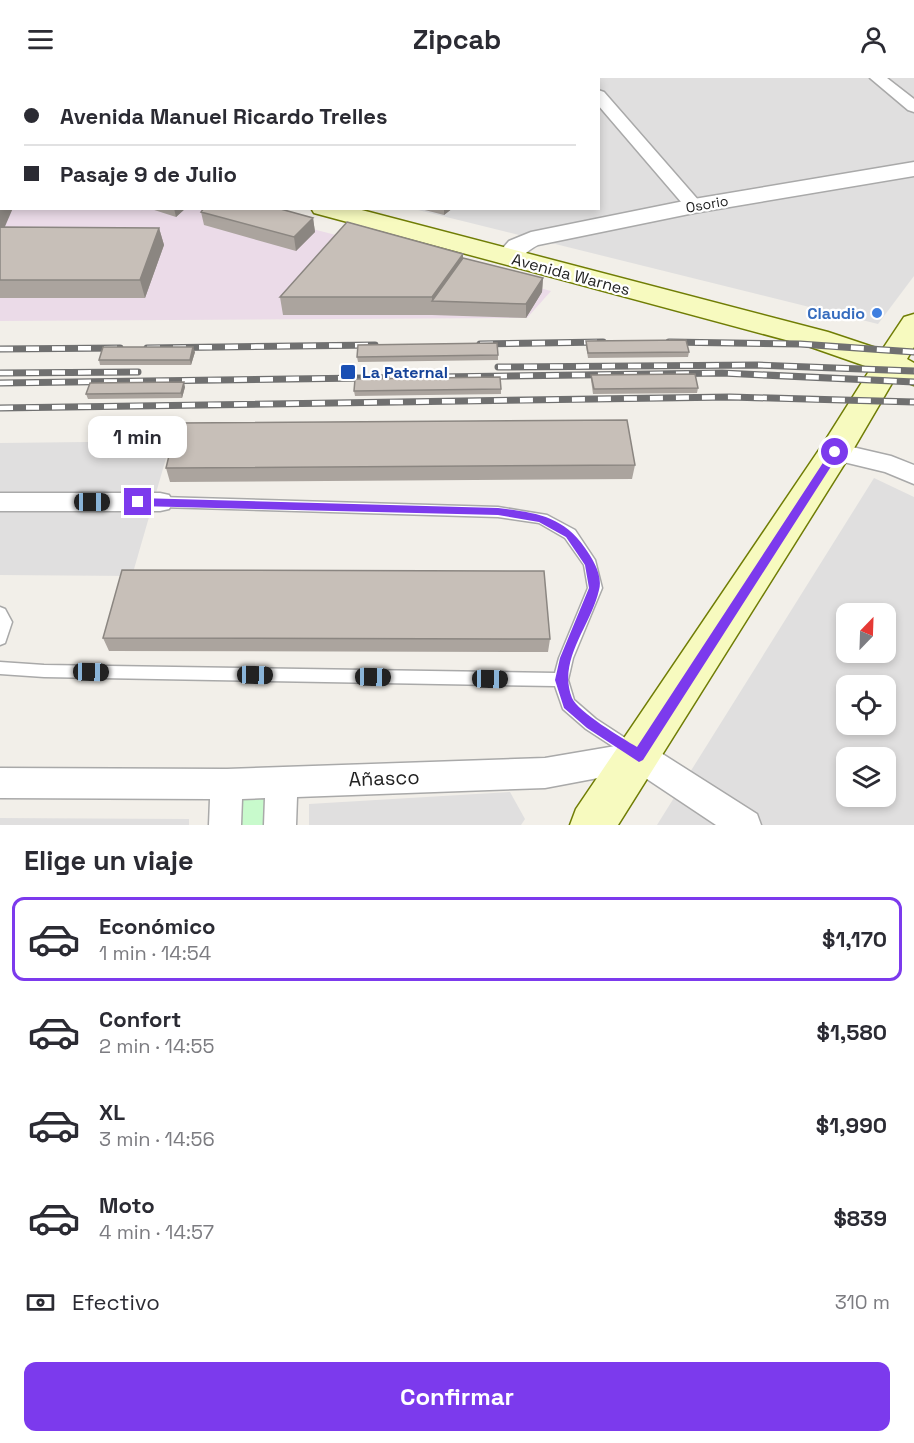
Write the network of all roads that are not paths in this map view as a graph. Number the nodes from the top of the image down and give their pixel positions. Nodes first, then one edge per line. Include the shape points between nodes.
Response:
1 (878, 78) edge
2 (600, 97) edge
3 (914, 107) edge
4 (914, 169) edge
5 (694, 206) junction
6 (331, 210) edge
7 (507, 257) junction
8 (818, 339) junction
9 (900, 356) edge
10 (914, 399) edge
11 (835, 452) junction
12 (914, 475) edge
13 (0, 502) edge
14 (160, 502) joint
15 (0, 613) edge
16 (0, 639) edge
17 (0, 668) edge
18 (561, 680) junction
19 (639, 756) junction
20 (281, 782) junction
21 (0, 783) edge
22 (227, 784) junction
23 (225, 825) edge
24 (280, 825) edge
25 (592, 825) edge
26 (745, 825) edge

1 - 3 street
2 - 5 street
4 - 5 street, Osorio
5 - 7 street, Osorio via 531,239
6 - 7 main road, Avenida Warnes
7 - 8 main road, Avenida Warnes
8 - 9 main road, Avenida Warnes
8 - 9 main road via 863,342
9 - 10 main road, Avenida Warnes
9 - 11 main road
11 - 12 street
11 - 19 main road
13 - 14 street
14 - 18 lane via 498,512 542,518 570,534 590,564 595,588
15 - 16 lane via 5,622
17 - 18 lane
18 - 19 lane via 568,704
19 - 20 street, Añasco via 545,773
19 - 25 main road
19 - 26 street
20 - 22 street, Añasco
20 - 24 street
21 - 22 street, Añasco
22 - 23 street

